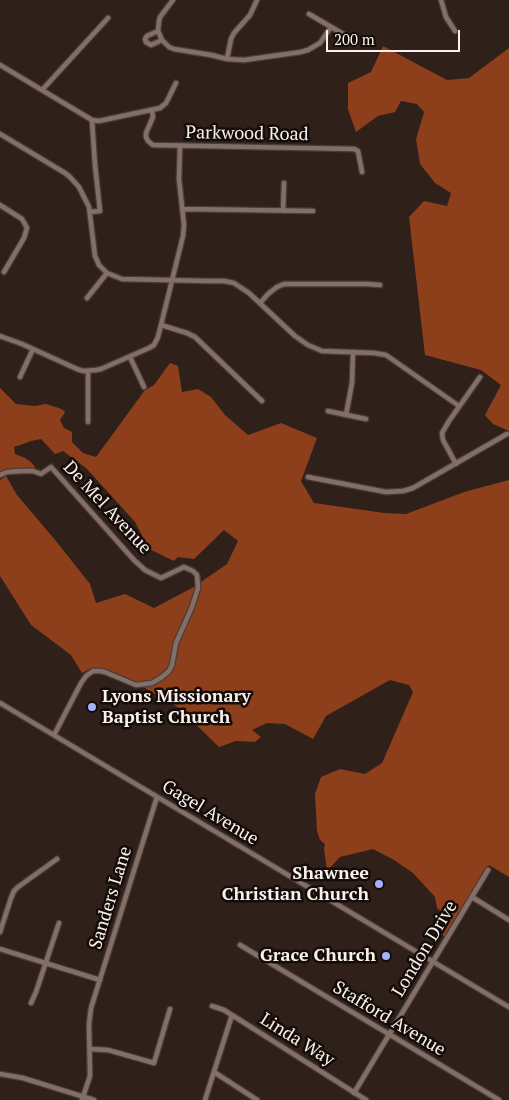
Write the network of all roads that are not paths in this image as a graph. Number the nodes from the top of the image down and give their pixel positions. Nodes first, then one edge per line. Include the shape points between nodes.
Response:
1 (173, 0) edge
2 (257, 0) edge
3 (441, 0) edge
4 (309, 14) dead end
5 (108, 18) dead end
6 (331, 27) junction
7 (158, 31) junction
8 (455, 31) dead end
9 (350, 38) dead end
10 (162, 40) junction
11 (227, 59) junction
12 (0, 65) edge
13 (176, 82) dead end
14 (42, 90) junction
15 (152, 111) junction
16 (92, 120) junction
17 (0, 134) edge
18 (180, 146) junction
19 (362, 172) dead end
20 (284, 183) dead end
21 (0, 206) edge
22 (183, 209) junction
23 (283, 210) junction
24 (313, 211) dead end
25 (90, 212) junction
26 (4, 272) dead end
27 (108, 272) junction
28 (172, 280) junction
29 (380, 285) dead end
30 (86, 298) dead end
31 (260, 303) junction
32 (161, 325) junction
33 (0, 336) edge
34 (33, 349) junction
35 (353, 352) junction
36 (130, 357) junction
37 (88, 371) junction
38 (20, 376) dead end
39 (480, 377) dead end
40 (144, 387) dead end
41 (262, 401) dead end
42 (460, 406) junction
43 (328, 411) dead end
44 (346, 415) junction
45 (366, 419) dead end
46 (88, 422) dead end
47 (507, 434) dead end
48 (456, 464) junction
49 (0, 475) edge
50 (308, 477) dead end
51 (0, 703) edge
52 (54, 735) junction
53 (157, 797) junction
54 (57, 859) dead end
55 (488, 870) dead end
56 (472, 897) junction
57 (509, 920) edge
58 (60, 923) dead end
59 (0, 932) edge
60 (240, 945) dead end
61 (0, 949) edge
62 (433, 962) junction
63 (45, 963) junction
64 (100, 980) junction
65 (31, 1003) dead end
66 (212, 1006) dead end
67 (509, 1007) edge
68 (170, 1009) dead end
69 (232, 1015) junction
70 (389, 1034) junction
71 (90, 1049) junction
72 (214, 1072) junction
73 (0, 1074) edge
74 (354, 1093) junction
75 (83, 1098) edge
76 (94, 1100) edge
77 (205, 1100) edge
78 (257, 1100) edge
79 (366, 1100) edge
80 (499, 1100) edge

1 - 7 street via 160,17
2 - 11 street via 250,15 234,33
3 - 8 street
4 - 6 street
5 - 14 street
6 - 9 street
6 - 11 street via 320,43 308,50 244,60
7 - 10 street
7 - 10 street via 147,36 146,42 151,44
10 - 11 street via 169,47
12 - 14 street
13 - 15 street via 163,106
14 - 16 street
15 - 16 street
15 - 18 street, Parkwood Road via 153,117 146,133 148,142
16 - 25 street via 100,211
17 - 25 street via 70,177 83,192
18 - 19 street, Parkwood Road via 354,149 358,151
18 - 22 street via 179,179
20 - 23 street
21 - 26 street via 19,216 27,228
22 - 23 street
22 - 28 street via 183,236
23 - 24 street
25 - 27 street via 93,250 99,265
27 - 28 street via 122,279
27 - 30 street
28 - 31 street via 234,284
28 - 32 street
29 - 31 street via 284,284
31 - 35 street via 308,345 322,351
32 - 36 street via 154,345
32 - 41 street via 195,337
33 - 34 street
34 - 37 street via 76,369
34 - 38 street
35 - 42 street via 381,354 390,358
35 - 44 street
36 - 37 street
36 - 40 street
37 - 46 street
39 - 42 street
42 - 48 street via 442,433
43 - 44 street
44 - 45 street
47 - 48 street
48 - 50 street via 413,488 397,492
49 - 52 street, De Mel Avenue via 21,471 40,474 51,467 145,570 161,578 184,567 197,575 198,588 176,643 169,671 162,678 136,685 100,670 93,671 81,683
51 - 52 street, Gagel Avenue
52 - 53 street, Gagel Avenue
53 - 62 street, Gagel Avenue
53 - 64 street, Sanders Lane
54 - 59 street via 14,891
55 - 56 street, London Drive
56 - 57 street
56 - 62 street, London Drive
58 - 63 street
60 - 70 street, Stafford Avenue
61 - 63 street
62 - 67 street, Gagel Avenue
62 - 70 street, London Drive
63 - 64 street
63 - 65 street
64 - 71 street, Sanders Lane via 91,1008
66 - 69 street, Linda Way
68 - 71 street via 154,1063 108,1050
69 - 72 street
69 - 74 street, Linda Way
70 - 74 street, London Drive
70 - 80 street, Stafford Avenue
71 - 75 street, Sanders Lane via 90,1076
72 - 77 street
72 - 78 street
73 - 75 street via 23,1078
74 - 79 street, Linda Way
75 - 76 street

